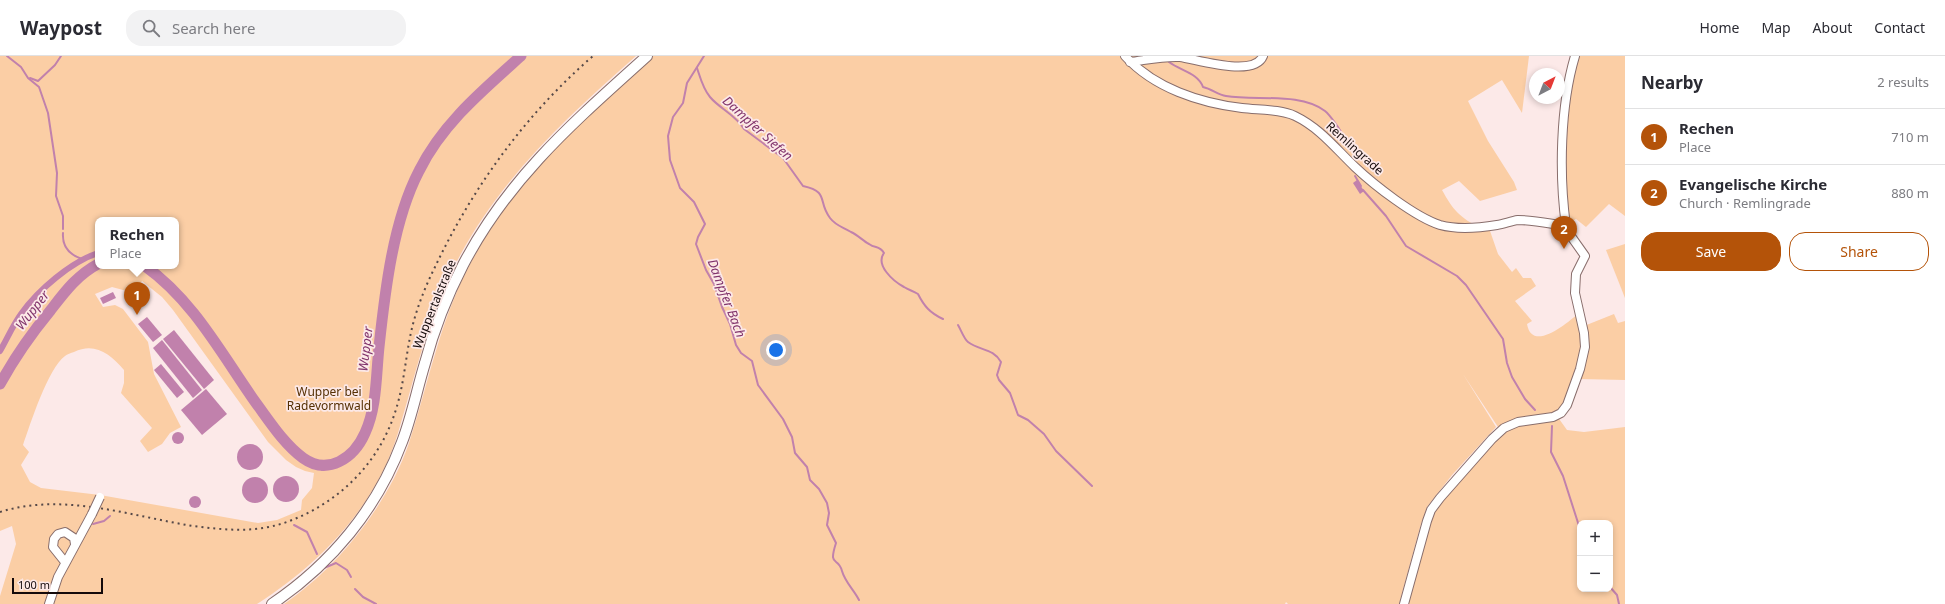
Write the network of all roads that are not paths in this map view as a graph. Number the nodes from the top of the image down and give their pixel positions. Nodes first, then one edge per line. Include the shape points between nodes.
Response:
1 (647, 56) edge
2 (1263, 56) edge
3 (1575, 58) edge
4 (1128, 59) edge
5 (1566, 226) junction
6 (100, 497) dead end
7 (75, 544) junction
8 (65, 562) junction
9 (49, 604) edge
10 (272, 604) edge
11 (1404, 604) edge

1 - 10 main road, Wuppertalstraße via 548,147 516,184 487,224 462,267 439,320 403,441 383,484 365,513 334,553 303,582
2 - 4 street via 1254,64 1236,66 1209,64 1180,57
3 - 5 street via 1564,108 1563,125
4 - 5 street, Remlingrade via 1145,73 1192,98 1222,106 1283,113 1301,119 1319,131 1364,174 1414,212 1433,222 1461,228 1481,228 1517,220
5 - 11 street via 1585,256 1576,274 1575,284 1576,301 1584,333 1583,356 1565,409 1553,417 1508,426 1496,435 1431,510
6 - 7 street, bridge
7 - 8 street
7 - 8 street via 74,538 68,533 56,536 53,547
8 - 9 street

